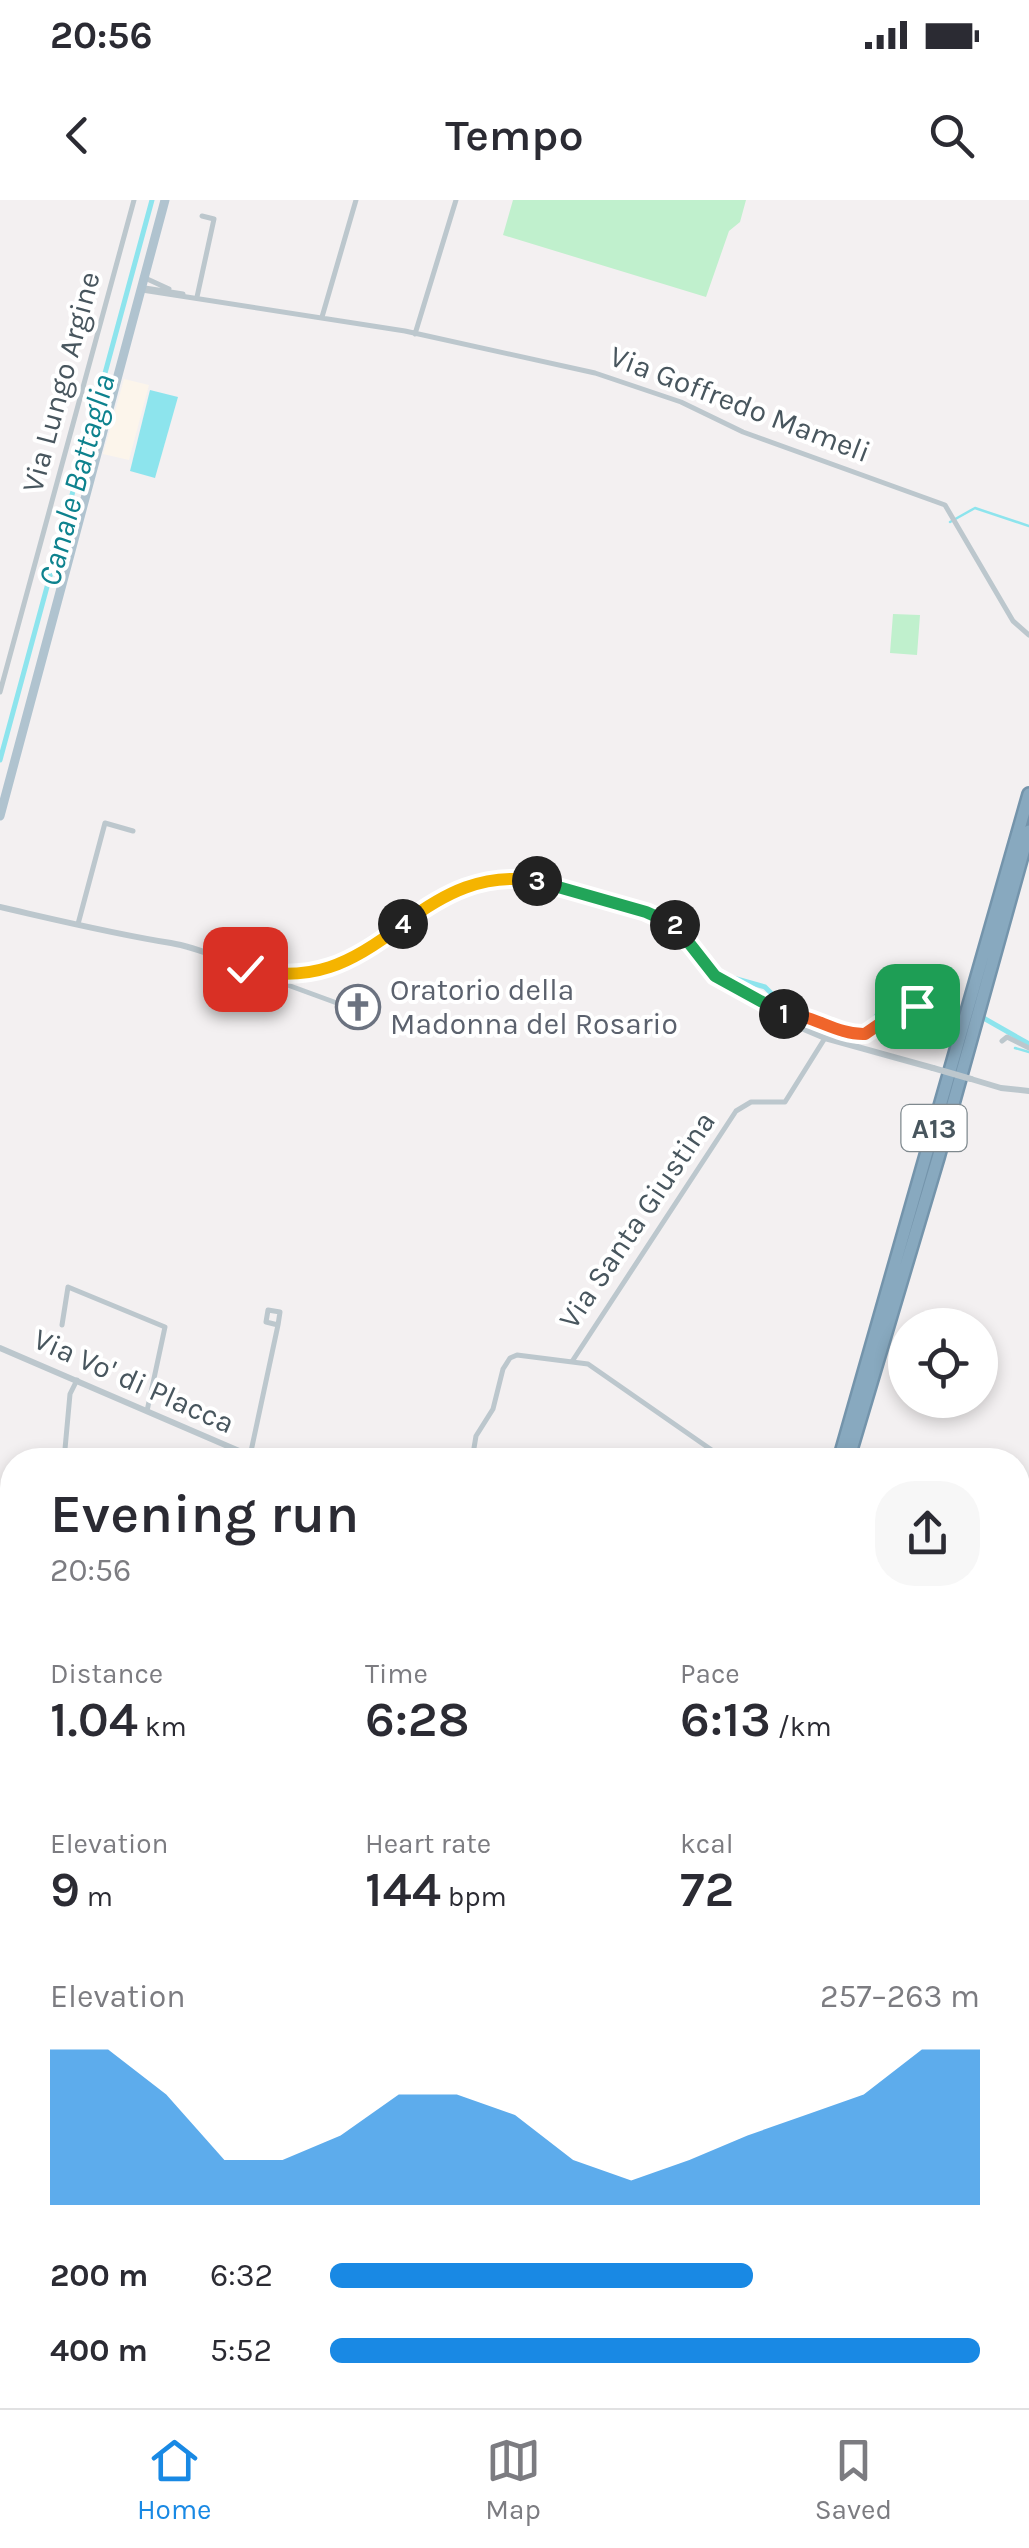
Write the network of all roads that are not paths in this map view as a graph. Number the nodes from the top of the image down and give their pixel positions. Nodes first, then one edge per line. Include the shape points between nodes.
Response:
1 (134, 200) edge
2 (165, 200) edge
3 (356, 200) edge
4 (456, 200) edge
5 (202, 216) dead end
6 (145, 278) junction
7 (142, 290) junction
8 (171, 291) junction
9 (186, 295) junction
10 (197, 297) junction
11 (322, 317) junction
12 (415, 334) junction
13 (1029, 635) edge
14 (0, 692) edge
15 (1029, 794) edge
16 (0, 816) edge
17 (1029, 831) edge
18 (133, 832) dead end
19 (0, 907) edge
20 (78, 924) junction
21 (271, 974) junction
22 (360, 996) dead end
23 (917, 1006) dead end
24 (782, 1016) junction
25 (825, 1038) junction
26 (1002, 1040) dead end
27 (1029, 1048) edge
28 (1029, 1091) edge
29 (62, 1325) dead end
30 (278, 1325) dead end
31 (0, 1348) edge
32 (573, 1360) junction
33 (77, 1380) junction
34 (147, 1411) junction
35 (65, 1448) edge
36 (232, 1448) edge
37 (252, 1448) edge
38 (474, 1448) edge
39 (709, 1448) edge
40 (842, 1448) edge
41 (852, 1448) edge

1 - 14 street, Via Lungo Argine
2 - 6 main road
3 - 11 street
4 - 12 street
5 - 10 street via 214,220
6 - 7 main road
6 - 8 street, Via Goffredo Mameli
7 - 8 street, Via Goffredo Mameli
7 - 9 street, Via Goffredo Mameli
7 - 16 main road
8 - 9 street, Via Goffredo Mameli
9 - 10 street, Via Goffredo Mameli
10 - 11 street, Via Goffredo Mameli
11 - 12 street, Via Goffredo Mameli
12 - 13 street, Via Goffredo Mameli via 643,388 945,505 1013,621
15 - 40 highway, A13
17 - 41 highway, A13
18 - 20 street via 105,823
19 - 20 street
20 - 21 street
21 - 22 street via 345,1006
21 - 24 street via 336,966 371,950 442,896 486,880 523,879 667,920 715,976
23 - 24 street via 865,1034
24 - 25 street
25 - 28 street, bridge
25 - 32 street, Via Santa Giustina via 785,1102 751,1102 736,1112
26 - 27 street
29 - 34 street via 68,1286 165,1327
30 - 37 street, Via Vo' di Placca
31 - 33 street, Via Vo' di Placca
32 - 38 street via 510,1358
32 - 39 street via 598,1370
33 - 34 street, Via Vo' di Placca
33 - 35 street
34 - 36 street, Via Vo' di Placca

